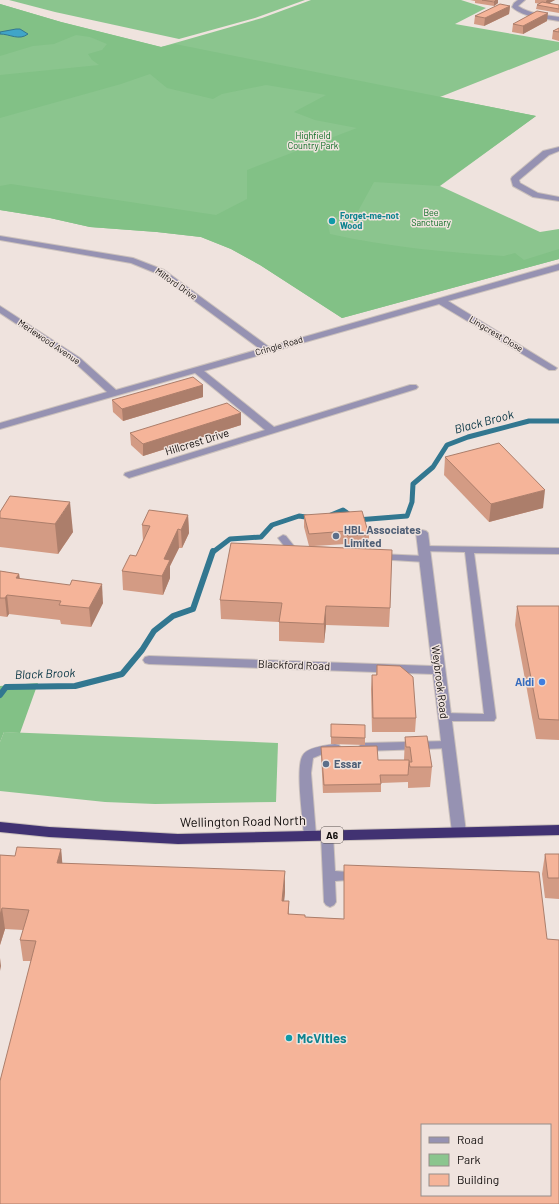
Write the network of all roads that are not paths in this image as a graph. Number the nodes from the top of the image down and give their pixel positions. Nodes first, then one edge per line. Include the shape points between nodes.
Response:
1 (522, 0) edge
2 (559, 19) edge
3 (559, 149) edge
4 (559, 198) edge
5 (0, 238) edge
6 (556, 270) edge
7 (439, 300) junction
8 (0, 309) edge
9 (267, 350) junction
10 (552, 368) dead end
11 (197, 370) junction
12 (413, 387) dead end
13 (114, 393) junction
14 (0, 426) edge
15 (273, 431) junction
16 (129, 475) dead end
17 (422, 533) dead end
18 (283, 538) dead end
19 (469, 549) junction
20 (559, 551) edge
21 (424, 554) junction
22 (310, 555) edge
23 (372, 557) edge
24 (149, 660) dead end
25 (439, 670) junction
26 (445, 717) junction
27 (448, 745) junction
28 (0, 827) edge
29 (559, 830) edge
30 (459, 832) junction
31 (310, 835) junction
32 (327, 835) junction
33 (329, 876) junction
34 (368, 876) edge
35 (330, 902) dead end

1 - 2 street via 516,4 518,10
3 - 4 street via 546,153 515,179 516,184 536,195
5 - 9 street, Milford Drive via 114,257 148,266 161,272
6 - 7 street, Cringle Road
7 - 9 street, Cringle Road
7 - 10 street, Lingcrest Close
8 - 13 street, Merlewood Avenue via 77,360
9 - 11 street, Cringle Road
11 - 13 street, Cringle Road
11 - 15 street
12 - 15 street, Hillcrest Drive
13 - 14 street, Cringle Road
15 - 16 street, Hillcrest Drive
17 - 21 street, Weybrook Road
18 - 22 lane via 295,554
19 - 20 lane
19 - 21 lane
19 - 26 lane via 490,718
21 - 23 lane
21 - 25 street, Weybrook Road
24 - 25 street, Blackford Road
25 - 26 street, Weybrook Road
26 - 27 street, Weybrook Road
27 - 30 street, Weybrook Road
27 - 31 lane via 323,749 308,756 304,773
28 - 31 highway, Wellington Road North / A6 via 178,839
29 - 30 highway, Wellington Road North / A6
30 - 32 highway, Wellington Road North / A6
31 - 32 highway, Wellington Road North / A6
32 - 33 lane
33 - 34 lane
33 - 35 lane

